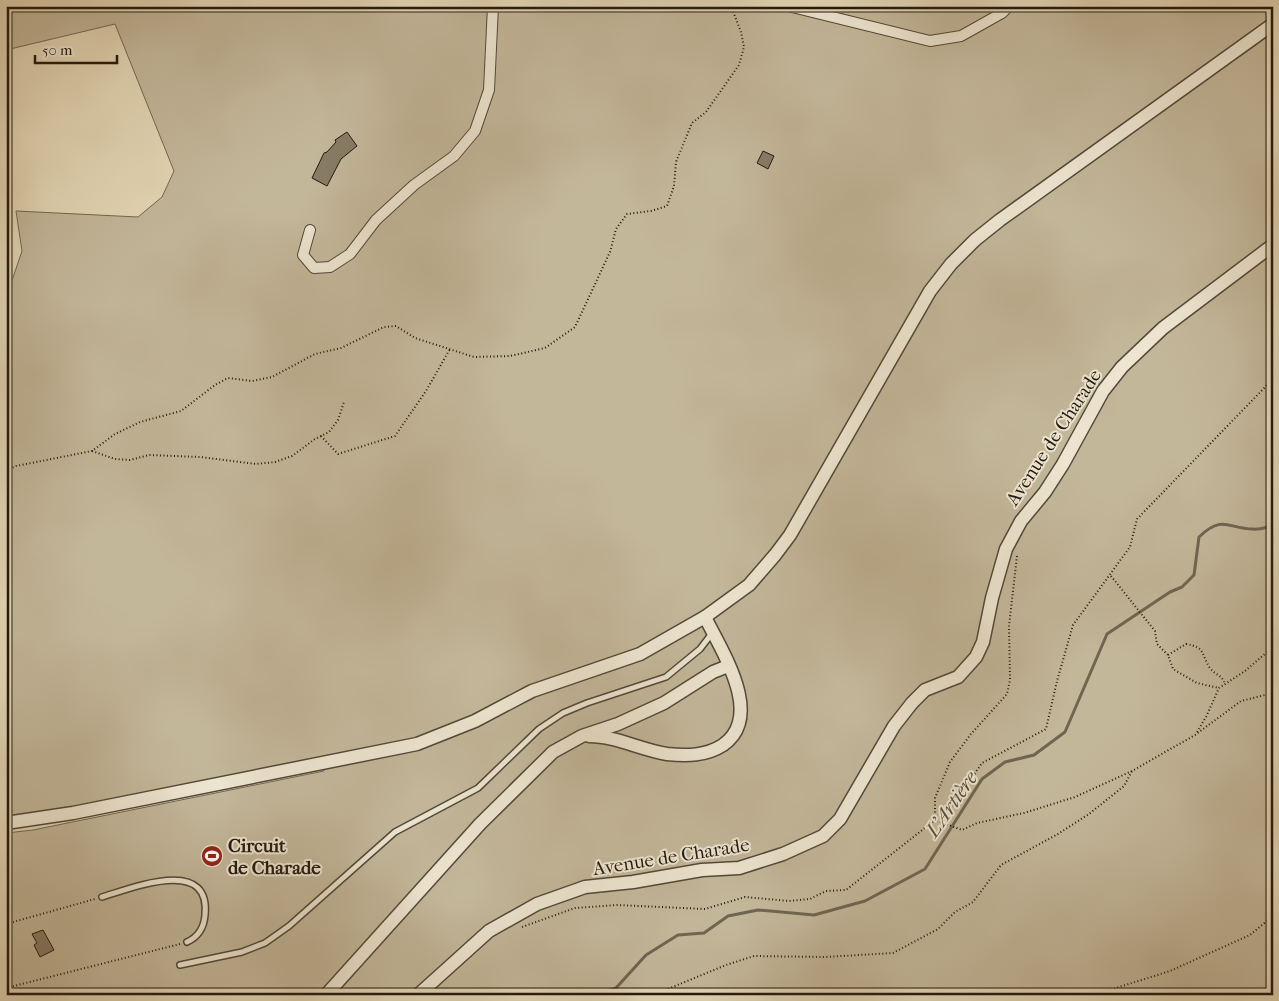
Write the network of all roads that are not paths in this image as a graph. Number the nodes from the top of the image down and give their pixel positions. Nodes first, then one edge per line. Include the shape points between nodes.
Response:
1 (493, 6) edge
2 (788, 6) edge
3 (1009, 6) edge
4 (1273, 24) edge
5 (310, 230) dead end
6 (1273, 244) edge
7 (705, 617) junction
8 (713, 632) junction
9 (728, 666) junction
10 (582, 736) junction
11 (6, 823) edge
12 (102, 897) road end
13 (187, 942) road end
14 (180, 965) dead end
15 (326, 995) edge
16 (418, 995) edge

1 - 5 street via 489,90 475,131 454,156 376,220 350,254 330,267 314,268 303,255
2 - 3 street via 930,41 961,36
4 - 7 street via 1000,220 951,264 914,315 790,535 749,585
6 - 16 street, Avenue de Charade via 1163,328 1122,367 1103,391 1063,464 1012,536 976,657 958,677 925,690 912,702 894,726 840,820 823,836 739,868 702,870 585,887 536,904 489,931
7 - 8 street
7 - 11 street via 640,654 532,691 475,721 417,744 73,813
8 - 9 street
8 - 14 lane via 700,650 666,677 587,703 538,729 478,788 395,832 266,943 242,952
9 - 10 street via 712,672 664,703
9 - 10 street via 740,698 741,720 734,734 718,748 684,756 665,754 610,738
10 - 15 street via 553,752 480,824
12 - 13 lane via 165,881 187,881 201,892 206,908 199,934

